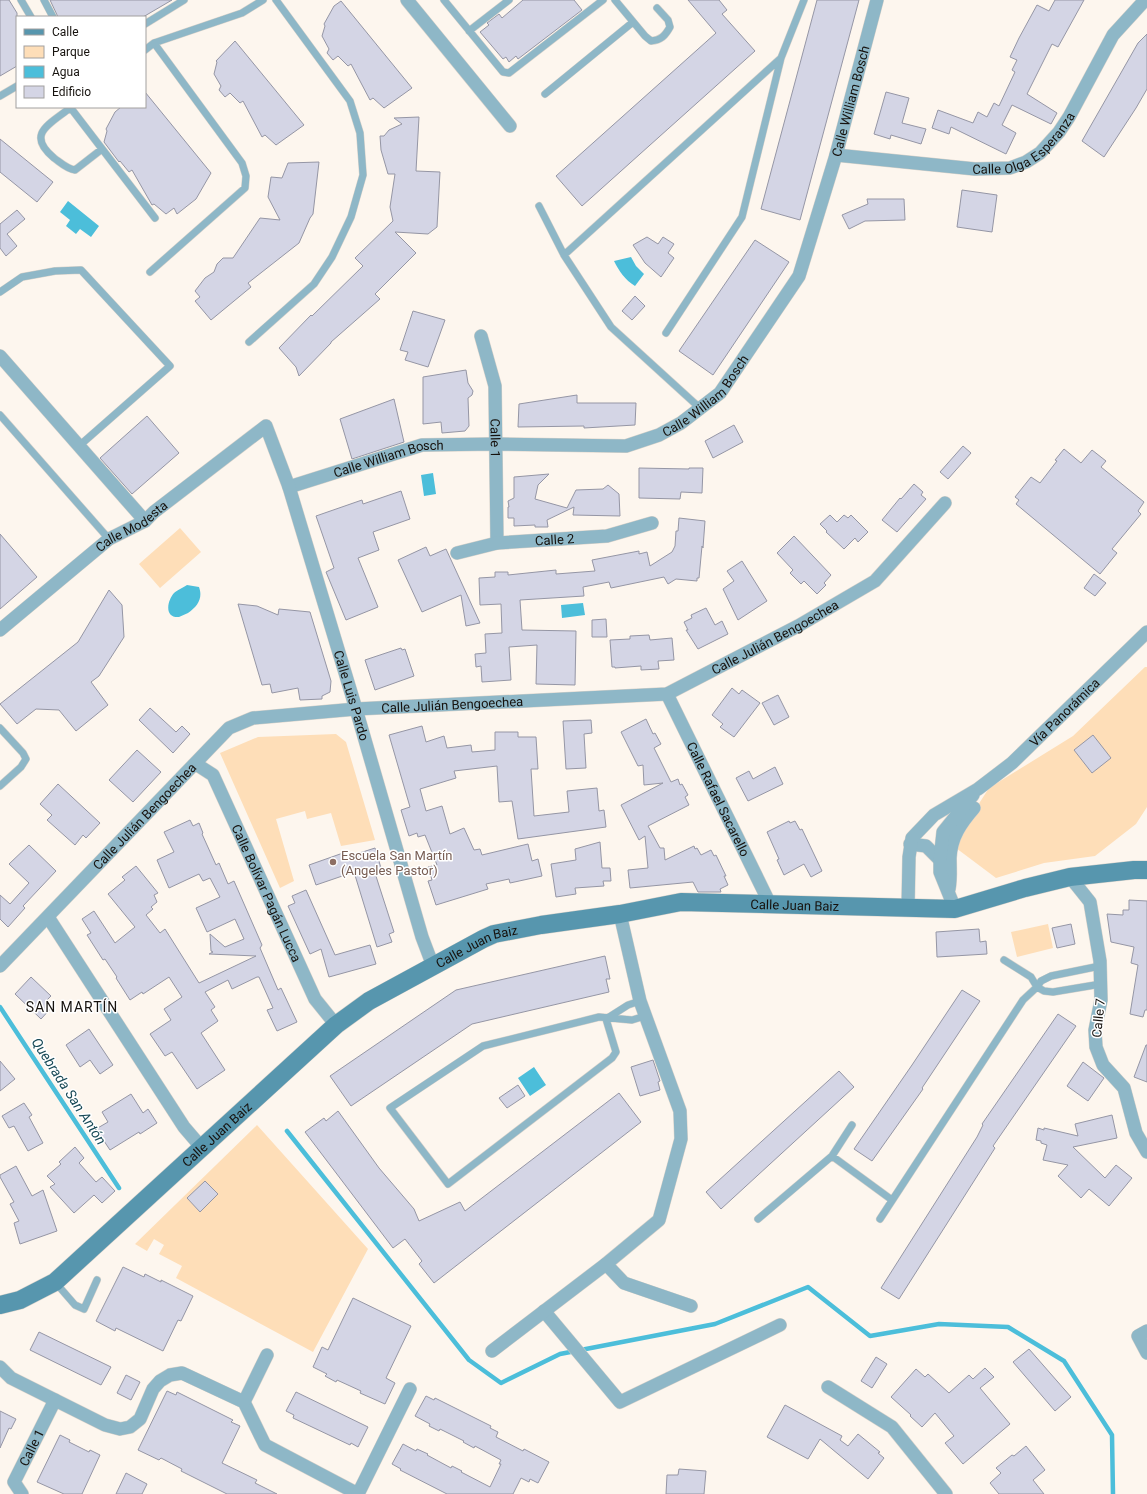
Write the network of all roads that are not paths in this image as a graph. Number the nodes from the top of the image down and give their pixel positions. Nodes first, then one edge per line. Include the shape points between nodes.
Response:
1 (20, 0) edge
2 (44, 0) edge
3 (184, 0) edge
4 (263, 0) edge
5 (276, 0) edge
6 (407, 0) edge
7 (444, 0) edge
8 (509, 0) edge
9 (603, 0) edge
10 (615, 0) edge
11 (804, 0) edge
12 (877, 0) edge
13 (1145, 0) edge
14 (658, 8) dead end
15 (30, 16) edge
16 (52, 16) edge
17 (633, 22) junction
18 (146, 23) edge
19 (469, 31) junction
20 (154, 43) junction
21 (146, 49) edge
22 (781, 58) junction
23 (16, 87) edge
24 (545, 94) dead end
25 (0, 96) edge
26 (69, 108) edge
27 (71, 108) edge
28 (510, 126) dead end
29 (102, 149) junction
30 (836, 155) junction
31 (539, 206) dead end
32 (155, 218) dead end
33 (564, 255) junction
34 (150, 272) dead end
35 (0, 292) edge
36 (666, 333) dead end
37 (481, 336) dead end
38 (249, 342) dead end
39 (0, 356) edge
40 (701, 409) junction
41 (0, 415) edge
42 (266, 426) joint
43 (496, 444) junction
44 (79, 446) junction
45 (288, 487) junction
46 (945, 503) dead end
47 (145, 521) junction
48 (652, 523) dead end
49 (109, 539) junction
50 (497, 543) junction
51 (457, 553) dead end
52 (0, 630) edge
53 (1146, 634) edge
54 (667, 694) junction
55 (356, 709) junction
56 (0, 728) edge
57 (196, 764) junction
58 (0, 786) edge
59 (978, 788) junction
60 (910, 844) junction
61 (940, 860) junction
62 (1147, 870) edge
63 (1070, 877) junction
64 (952, 901) junction
65 (770, 904) junction
66 (908, 908) junction
67 (620, 914) junction
68 (48, 917) junction
69 (1004, 960) dead end
70 (0, 966) edge
71 (433, 966) junction
72 (1100, 966) junction
73 (1101, 984) junction
74 (1037, 987) junction
75 (640, 1001) junction
76 (645, 1016) junction
77 (606, 1019) junction
78 (336, 1025) junction
79 (852, 1125) dead end
80 (202, 1148) junction
81 (1147, 1152) edge
82 (832, 1156) junction
83 (892, 1200) junction
84 (758, 1219) dead end
85 (880, 1219) dead end
86 (606, 1264) junction
87 (97, 1280) dead end
88 (55, 1282) junction
89 (0, 1305) edge
90 (691, 1306) dead end
91 (544, 1311) junction
92 (780, 1325) dead end
93 (1142, 1333) edge
94 (492, 1351) dead end
95 (1147, 1353) edge
96 (267, 1355) dead end
97 (0, 1367) edge
98 (828, 1387) dead end
99 (410, 1389) dead end
100 (55, 1400) junction
101 (244, 1402) junction
102 (22, 1494) edge
103 (358, 1494) edge
104 (946, 1494) edge

1 - 15 lane
2 - 16 lane
3 - 18 lane
4 - 20 lane via 242,12
5 - 38 lane via 350,101 360,133 364,175 351,217 332,257 314,284
6 - 28 street
7 - 19 lane
8 - 19 lane
9 - 19 lane via 510,73 503,72
10 - 17 lane
11 - 22 lane
12 - 30 street, Calle William Bosch
13 - 30 street, Calle Olga Esperanza via 1113,35 1059,132 1040,153 1026,162 1010,168 975,169
14 - 17 lane via 668,20 670,27 658,40 651,41
17 - 24 lane
20 - 21 lane
20 - 34 lane via 242,162 246,176 245,188
22 - 33 lane
22 - 36 lane via 742,217
23 - 25 lane
26 - 29 lane via 43,129 41,145 69,169 75,170
27 - 29 lane
29 - 32 lane
30 - 40 street, Calle William Bosch via 799,276 720,393
31 - 33 lane
33 - 40 lane via 611,327
35 - 44 lane via 22,277 56,270 81,270 170,366
37 - 43 street, Calle 1 via 495,386
39 - 44 street
40 - 43 street, Calle William Bosch via 659,435 626,446
41 - 49 lane
42 - 45 street, Calle Luis Pardo
42 - 47 street, Calle Modesta
43 - 45 street, Calle William Bosch via 422,445
43 - 50 street, Calle 1
44 - 47 street
45 - 55 street, Calle Luis Pardo
46 - 54 street, Calle Julián Bengoechea via 875,581 798,626
47 - 49 street, Calle Modesta
48 - 50 street, Calle 2 via 607,536
49 - 52 street, Calle Modesta
50 - 51 street, Calle 2
53 - 59 street, Vía Panorámica via 1012,763
54 - 55 street, Calle Julián Bengoechea
54 - 65 street, Calle Rafael Sacarello
55 - 57 street, Calle Julián Bengoechea via 253,718 229,728
55 - 71 street, Calle Luis Pardo via 422,937
56 - 58 lane via 26,759
57 - 68 street, Calle Julián Bengoechea
57 - 78 street, Calle Bolívar Pagán Lucca via 213,774 315,999
59 - 60 street, Vía Panorámica via 934,814 912,838
59 - 61 street, Vía Panorámica via 943,832
59 - 64 street via 974,807 954,835 950,856
60 - 61 street via 926,846
60 - 66 street
61 - 64 street, Vía Panorámica via 940,872
62 - 63 street, Calle Juan Baiz
63 - 64 street, Calle Juan Baiz
63 - 72 street, Calle 7 via 1090,902
64 - 66 street, Calle Juan Baiz
65 - 66 street, Calle Juan Baiz
65 - 67 street, Calle Juan Baiz via 681,902
67 - 71 street, Calle Juan Baiz via 494,934
67 - 75 street
68 - 70 street, Calle Julián Bengoechea
68 - 80 street via 184,1127
69 - 74 lane via 1031,977
71 - 78 street, Calle Juan Baiz via 369,1001
72 - 73 street, Calle 7
72 - 74 lane via 1051,976 1041,981
73 - 74 lane via 1053,992
73 - 81 street, Calle 7 via 1101,1000 1095,1030 1096,1047 1103,1065 1124,1088 1136,1133
74 - 83 lane via 1023,1000
75 - 76 street
75 - 77 lane via 628,1005
76 - 77 lane via 632,1020
76 - 86 street via 680,1111 682,1139 658,1220
77 - 77 lane via 599,1017 483,1046 390,1108 448,1184 612,1058 616,1052
78 - 80 street, Calle Juan Baiz
79 - 82 lane
80 - 88 street, Calle Juan Baiz
82 - 83 lane
82 - 84 lane
83 - 85 lane
86 - 90 street via 624,1283
86 - 91 street
87 - 88 lane via 84,1309 75,1305
88 - 89 street, Calle Juan Baiz via 20,1300
91 - 92 street via 620,1402
91 - 94 street
93 - 95 street
96 - 101 street
97 - 100 street via 11,1378
98 - 104 street via 892,1427
99 - 103 street
100 - 101 street via 105,1425 120,1429 130,1427 140,1419 153,1388 170,1375 182,1373
100 - 102 street, Calle 1 via 14,1482
101 - 103 street via 265,1445

